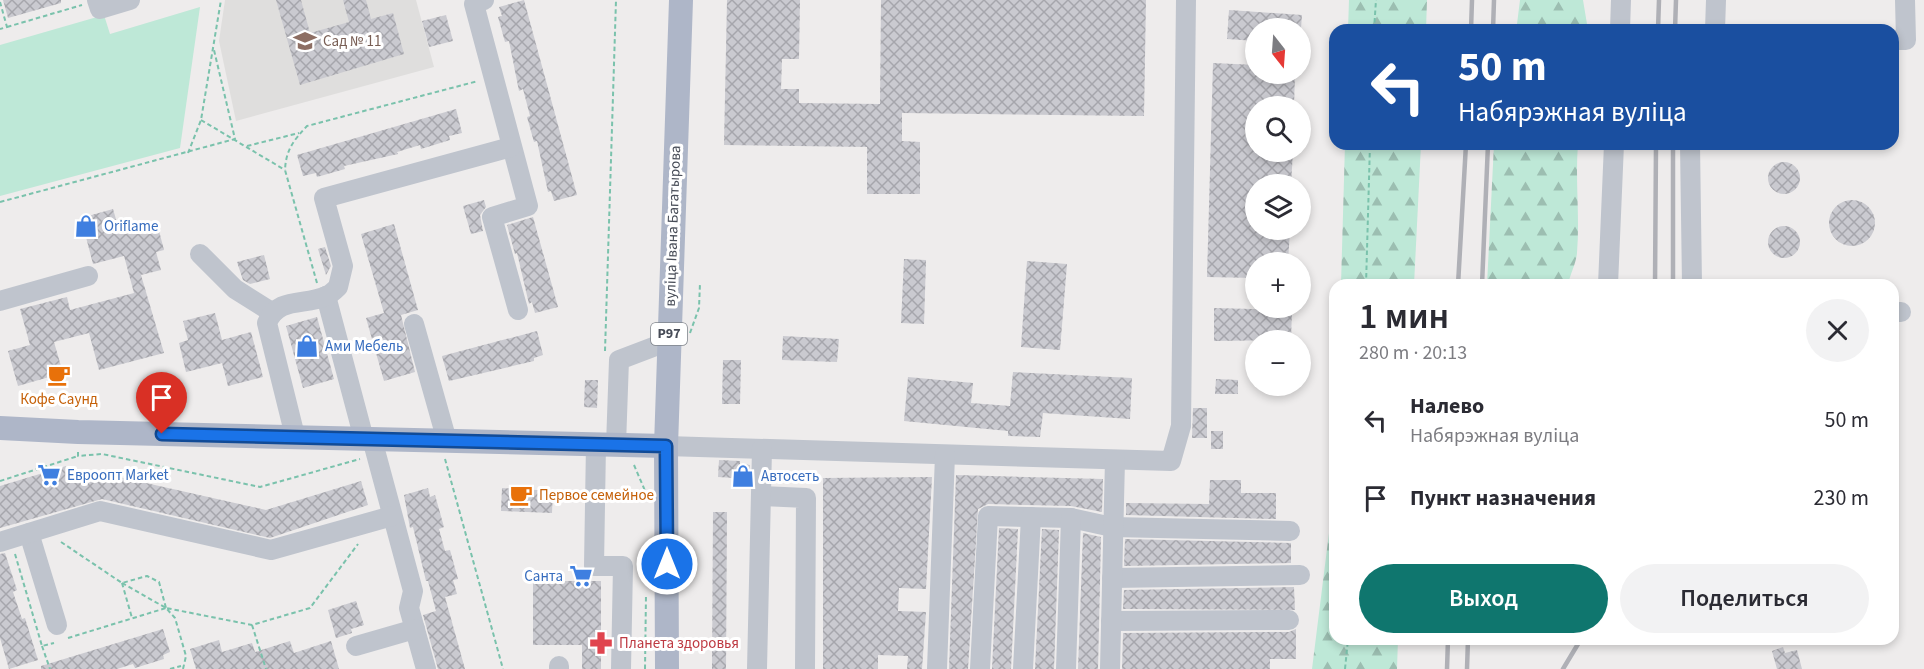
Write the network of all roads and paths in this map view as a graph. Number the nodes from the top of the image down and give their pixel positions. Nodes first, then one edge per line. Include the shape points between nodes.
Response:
1 (98, 0) edge
2 (130, 0) edge
3 (221, 0) edge
4 (484, 0) edge
5 (616, 0) edge
6 (681, 0) edge
7 (1186, 0) edge
8 (1376, 0) edge
9 (1621, 0) edge
10 (1716, 0) edge
11 (1905, 0) edge
12 (0, 2) edge
13 (1374, 24) edge
14 (1620, 24) edge
15 (1715, 24) edge
16 (7, 27) junction
17 (0, 29) edge
18 (1899, 40) edge
19 (214, 50) junction
20 (492, 78) junction
21 (201, 120) junction
22 (300, 133) junction
23 (235, 139) junction
24 (247, 146) junction
25 (511, 147) junction
26 (1370, 150) edge
27 (1614, 150) edge
28 (1690, 150) edge
29 (188, 153) junction
30 (285, 170) junction
31 (0, 201) edge
32 (200, 254) dead end
33 (88, 276) dead end
34 (1366, 279) edge
35 (1608, 279) edge
36 (1692, 279) edge
37 (700, 284) dead end
38 (323, 297) junction
39 (0, 301) edge
40 (518, 310) dead end
41 (273, 313) junction
42 (414, 324) dead end
43 (679, 338) junction
44 (604, 354) dead end
45 (0, 428) edge
46 (295, 436) junction
47 (78, 444) junction
48 (606, 444) junction
49 (371, 445) junction
50 (666, 446) junction
51 (762, 449) junction
52 (449, 454) junction
53 (945, 454) junction
54 (1115, 460) junction
55 (633, 463) dead end
56 (0, 481) edge
57 (648, 496) dead end
58 (760, 496) junction
59 (393, 516) junction
60 (1031, 517) junction
61 (1071, 518) junction
62 (1112, 527) junction
63 (1290, 531) dead end
64 (31, 539) junction
65 (0, 542) edge
66 (1300, 575) dead end
67 (1112, 578) junction
68 (122, 583) junction
69 (646, 588) dead end
70 (166, 608) junction
71 (133, 619) dead end
72 (275, 619) dead end
73 (1289, 620) dead end
74 (1111, 621) junction
75 (57, 625) dead end
76 (252, 625) junction
77 (415, 629) junction
78 (1347, 645) edge
79 (42, 646) dead end
80 (356, 646) dead end
81 (182, 667) edge
82 (50, 669) edge
83 (170, 669) edge
84 (266, 669) edge
85 (426, 669) edge
86 (503, 669) edge
87 (621, 669) edge
88 (645, 669) edge
89 (667, 669) edge
90 (757, 669) edge
91 (805, 669) edge
92 (937, 669) edge
93 (980, 669) edge
94 (1023, 669) edge
95 (1066, 669) edge
96 (1110, 669) edge
97 (1345, 669) edge

1 - 2 street via 100,9
1 - 16 path
3 - 19 path
4 - 20 street via 474,4
5 - 44 path
6 - 43 main road, вуліца Івана Багатырова / Р97
7 - 54 street via 1181,426 1171,461
8 - 13 path
9 - 14 street
10 - 15 street
11 - 18 street via 1906,40
12 - 16 path
16 - 17 path
19 - 21 path
19 - 23 path
20 - 22 path via 307,126
20 - 25 street
21 - 23 path
21 - 29 path
22 - 24 path
22 - 30 path via 286,155
23 - 24 path
23 - 29 path
24 - 30 path
25 - 38 street via 324,198 343,266 338,288
25 - 40 street via 528,206 492,217
26 - 34 path
27 - 35 street
28 - 36 street
29 - 31 path
30 - 38 path
32 - 41 street via 235,290
33 - 39 street
37 - 43 path via 699,308
38 - 41 street via 284,305
38 - 49 street
41 - 46 street via 267,322
42 - 52 street
43 - 48 street via 619,360
43 - 50 main road, вуліца Івана Багатырова / Р97
45 - 47 main road
46 - 47 main road
46 - 49 main road
47 - 49 path via 102,454 260,487 365,458
47 - 56 path
48 - 50 main road
48 - 52 main road
48 - 87 street via 594,566 623,567
49 - 52 main road
49 - 59 street
50 - 51 street
50 - 89 main road, вуліца Івана Багатырова / Р97
51 - 53 street
51 - 58 street
52 - 86 path
53 - 54 street
53 - 92 street
54 - 62 street
55 - 57 path
58 - 90 street
58 - 91 street via 806,498
59 - 64 street via 271,550 100,511
59 - 77 street via 413,591 409,608
60 - 61 street
60 - 93 street via 987,516
60 - 94 street
61 - 62 street
61 - 95 street
62 - 63 street
62 - 67 street
64 - 65 street
64 - 68 path via 61,542
64 - 75 street
66 - 67 street
67 - 74 street
68 - 70 path
68 - 70 path via 147,576 159,582
68 - 71 path
69 - 88 path
70 - 76 path
70 - 81 path via 175,618 186,656
72 - 76 path
73 - 74 street
74 - 96 street
76 - 84 path
77 - 80 street
77 - 85 street
78 - 97 path
79 - 82 path
81 - 83 path

